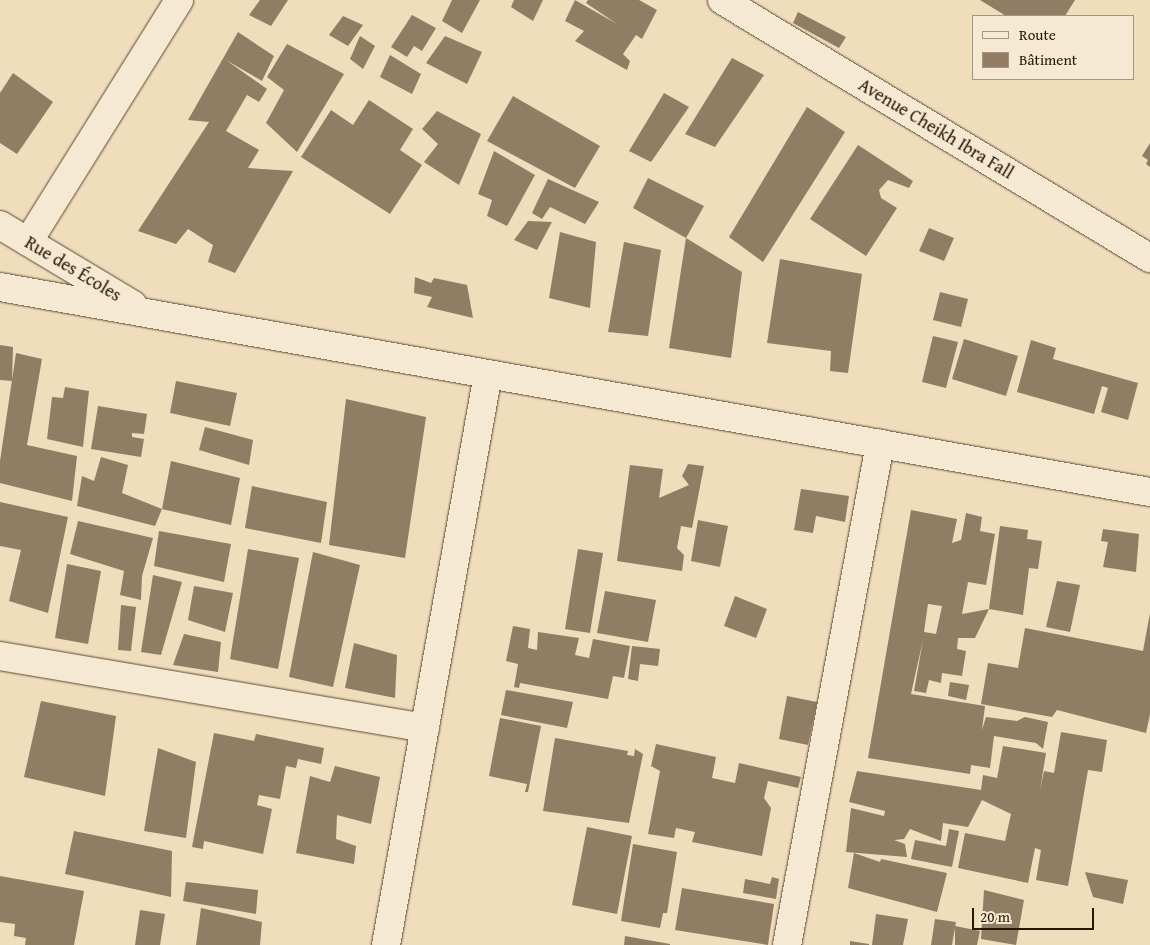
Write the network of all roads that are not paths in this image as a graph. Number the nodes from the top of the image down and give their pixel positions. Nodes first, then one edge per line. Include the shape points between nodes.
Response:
1 (179, 0) edge
2 (722, 0) edge
3 (0, 225) edge
4 (28, 242) junction
5 (1150, 258) edge
6 (0, 287) edge
7 (147, 313) junction
8 (488, 374) junction
9 (880, 444) junction
10 (1150, 492) edge
11 (0, 656) edge
12 (425, 728) junction
13 (386, 945) edge
14 (787, 945) edge

1 - 4 street
2 - 5 street, Avenue Cheikh Ibra Fall
3 - 4 street, Rue des Écoles
4 - 7 street, Rue des Écoles
6 - 7 street
7 - 8 street
8 - 9 street
8 - 12 street
9 - 10 street
9 - 14 street
11 - 12 street
12 - 13 street

